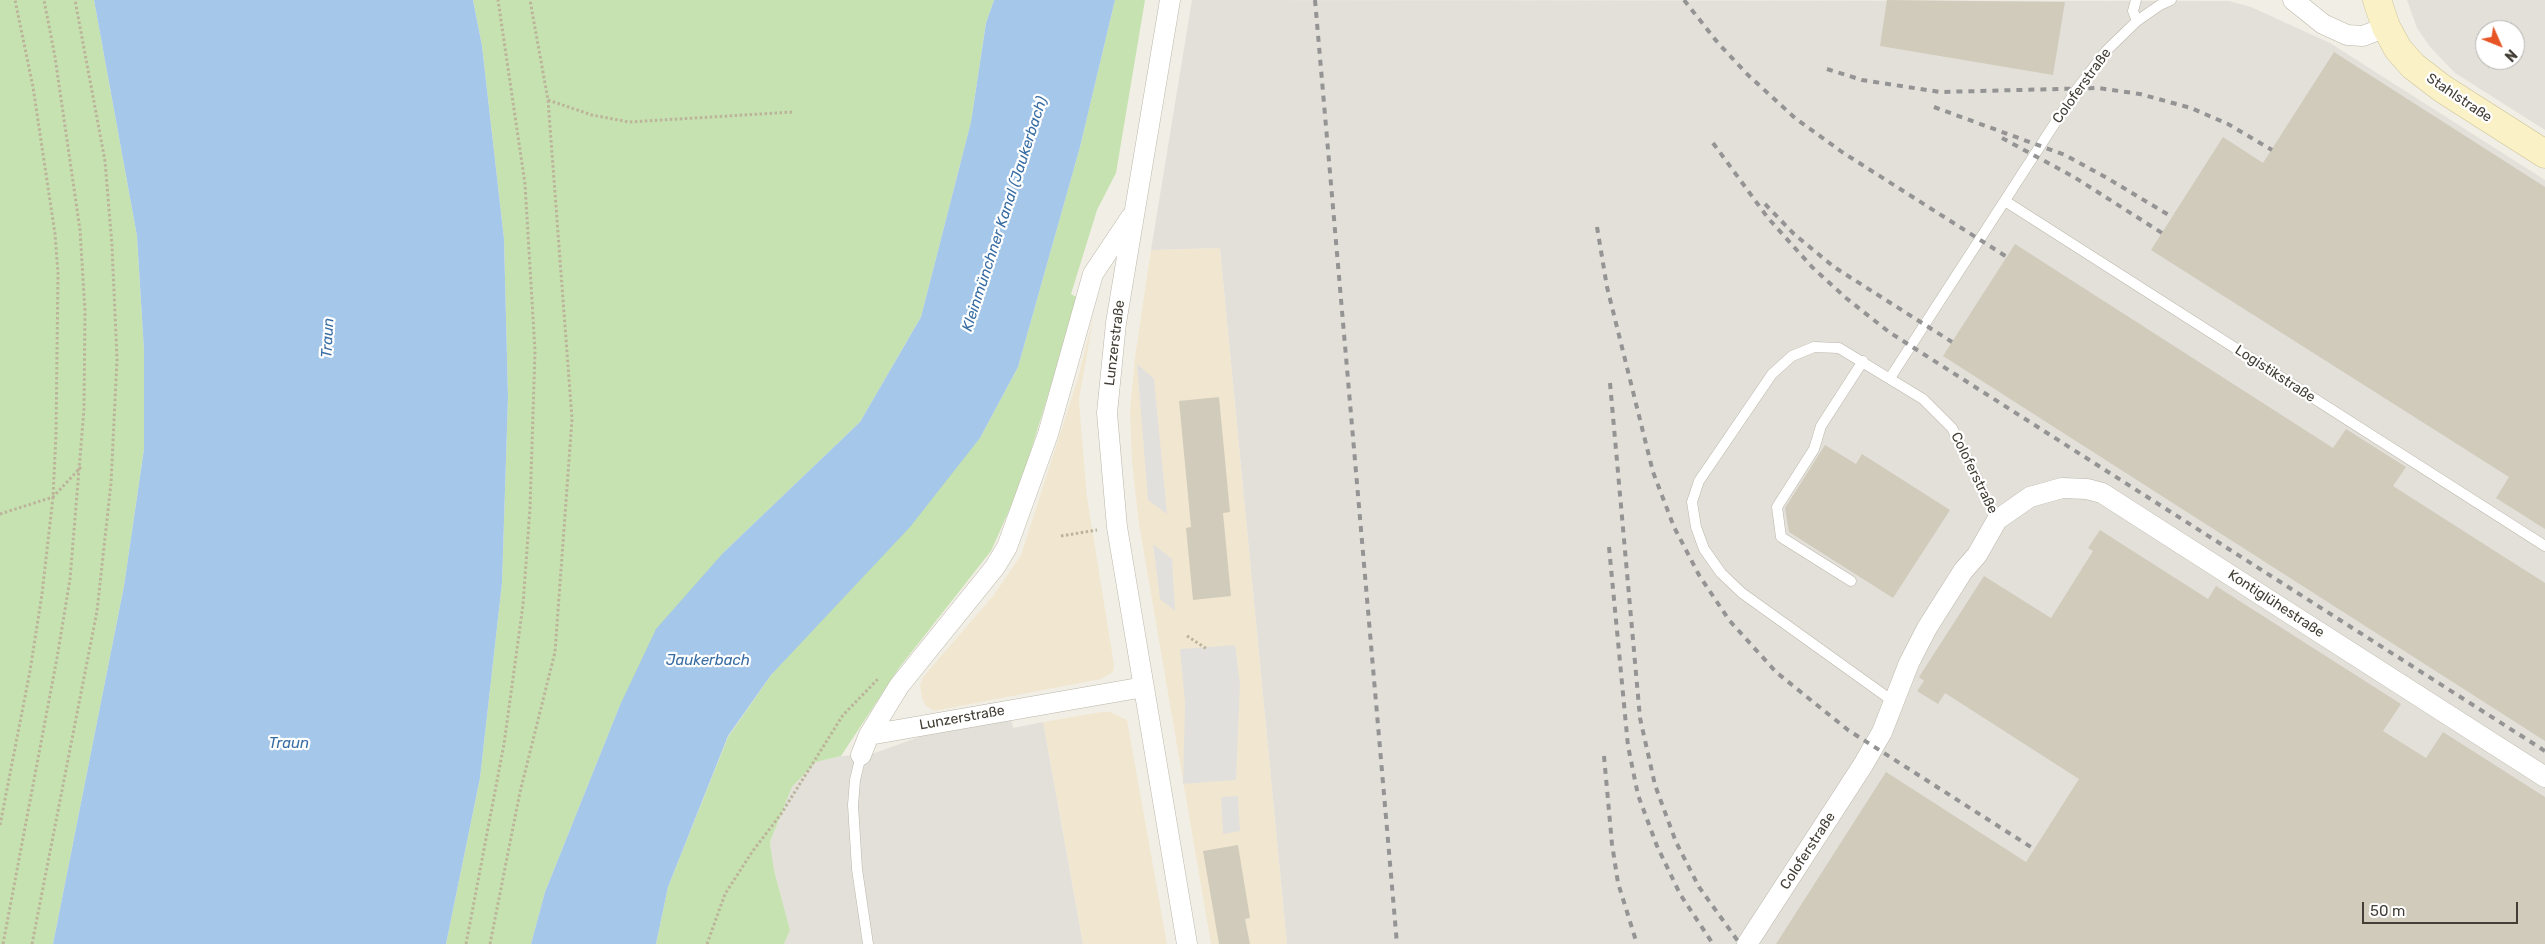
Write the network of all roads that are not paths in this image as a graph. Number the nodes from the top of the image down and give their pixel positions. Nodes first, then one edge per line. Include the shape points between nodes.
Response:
1 (1170, 0) edge
2 (2136, 0) edge
3 (2171, 0) edge
4 (2291, 0) edge
5 (2377, 0) edge
6 (2137, 21) junction
7 (2386, 27) junction
8 (2545, 154) edge
9 (2005, 201) junction
10 (1135, 211) junction
11 (1863, 361) junction
12 (1890, 378) junction
13 (1998, 520) junction
14 (2545, 546) edge
15 (1851, 581) dead end
16 (1144, 687) junction
17 (1894, 702) junction
18 (869, 735) junction
19 (861, 755) joint
20 (2545, 777) edge
21 (868, 944) edge
22 (1187, 944) edge
23 (1747, 944) edge

1 - 10 street, Lunzerstraße
2 - 6 lane via 2133,11
3 - 6 lane, Coloferstraße
4 - 7 street via 2323,24 2347,35 2363,36
5 - 7 street, Stahlstraße
6 - 9 lane, Coloferstraße via 2106,51 2077,89
7 - 8 street, Stahlstraße via 2398,49 2413,66
9 - 12 lane, Coloferstraße
9 - 14 lane, Logistikstraße
10 - 16 street, Lunzerstraße via 1116,323 1107,413 1117,527
10 - 18 street via 1093,274 1048,434 1007,546 995,567 908,674
11 - 12 lane
11 - 15 lane via 1820,426 1814,449 1777,507 1781,536
11 - 17 lane via 1839,348 1814,346 1792,356 1772,374 1699,480 1692,502 1704,549 1721,573 1742,593
12 - 13 lane, Coloferstraße via 1924,399 1952,428
13 - 17 street, Coloferstraße via 1927,628
13 - 20 street, Kontiglühestraße via 2030,497 2062,488 2102,493
16 - 18 street, Lunzerstraße
16 - 22 street, Lunzerstraße
17 - 23 street, Coloferstraße via 1863,765
18 - 19 street
19 - 21 lane via 853,805 857,869

